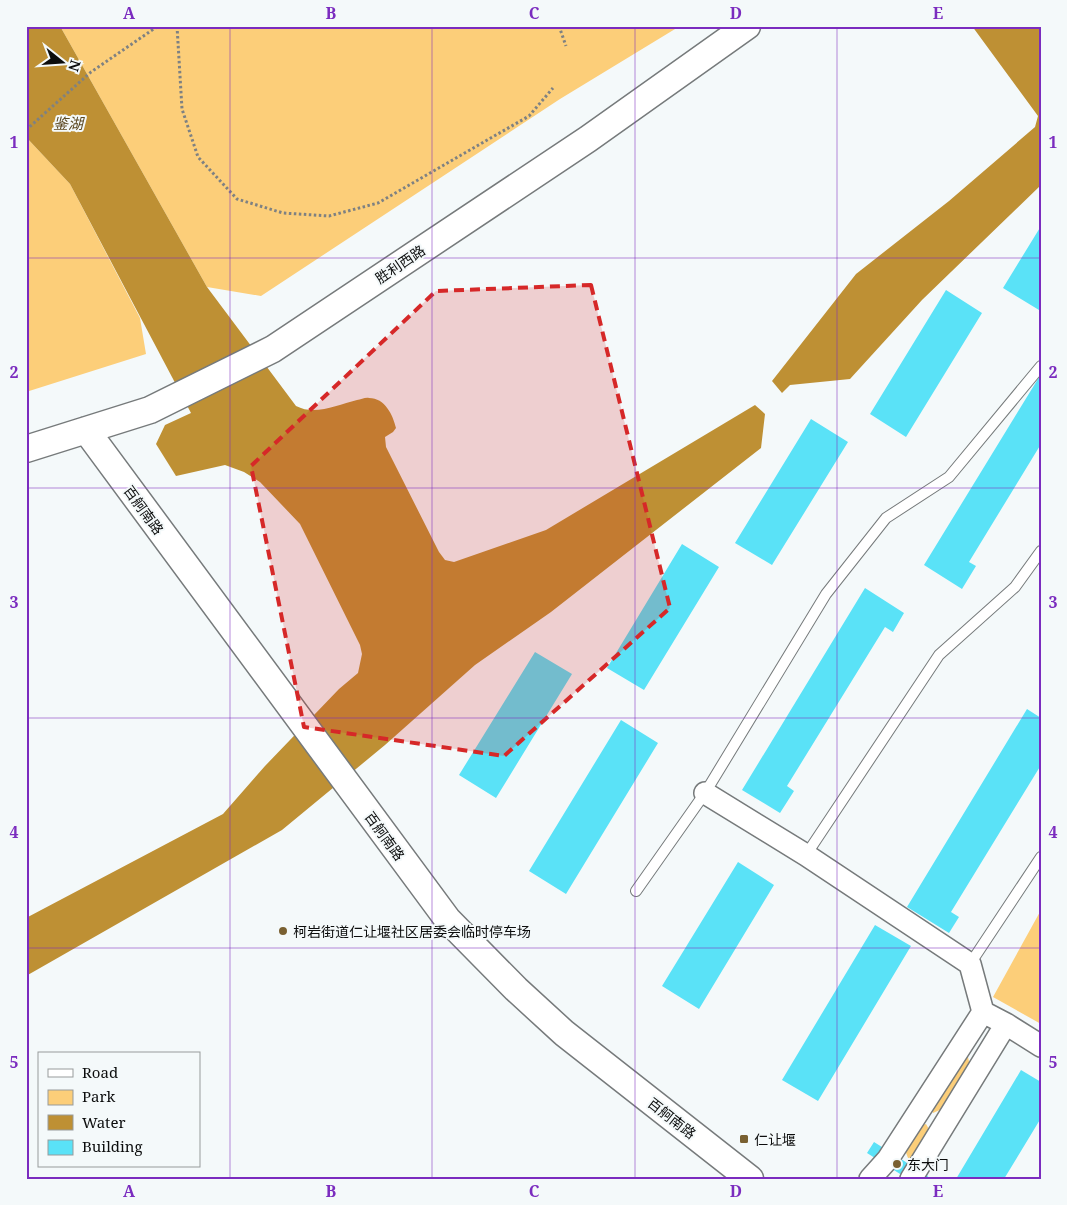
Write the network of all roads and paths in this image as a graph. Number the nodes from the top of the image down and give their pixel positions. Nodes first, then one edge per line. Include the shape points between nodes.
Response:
1 (158, 26) edge
2 (177, 26) edge
3 (558, 26) edge
4 (746, 26) edge
5 (566, 46) dead end
6 (553, 88) dead end
7 (26, 130) edge
8 (1041, 366) edge
9 (86, 430) junction
10 (26, 449) edge
11 (1041, 551) edge
12 (706, 793) junction
13 (806, 855) junction
14 (1041, 857) edge
15 (636, 891) dead end
16 (970, 964) junction
17 (983, 1012) junction
18 (1006, 1024) junction
19 (1041, 1046) edge
20 (750, 1179) edge
21 (870, 1179) edge
22 (911, 1179) edge

1 - 7 path via 91,72
2 - 6 path via 182,109 198,157 237,199 283,213 329,216 378,204 529,116
3 - 5 path
4 - 9 street, 胜利西路 via 588,139 273,348 150,410
8 - 12 lane via 949,477 886,518 826,594
9 - 10 street, 胜利西路
9 - 20 street, 百舸南路 via 448,920 564,1033
11 - 13 lane via 1015,588 939,655
12 - 13 street
12 - 15 lane
13 - 16 street
14 - 16 lane
16 - 17 street
17 - 18 street
17 - 21 street via 888,1159
18 - 19 street
18 - 22 street

